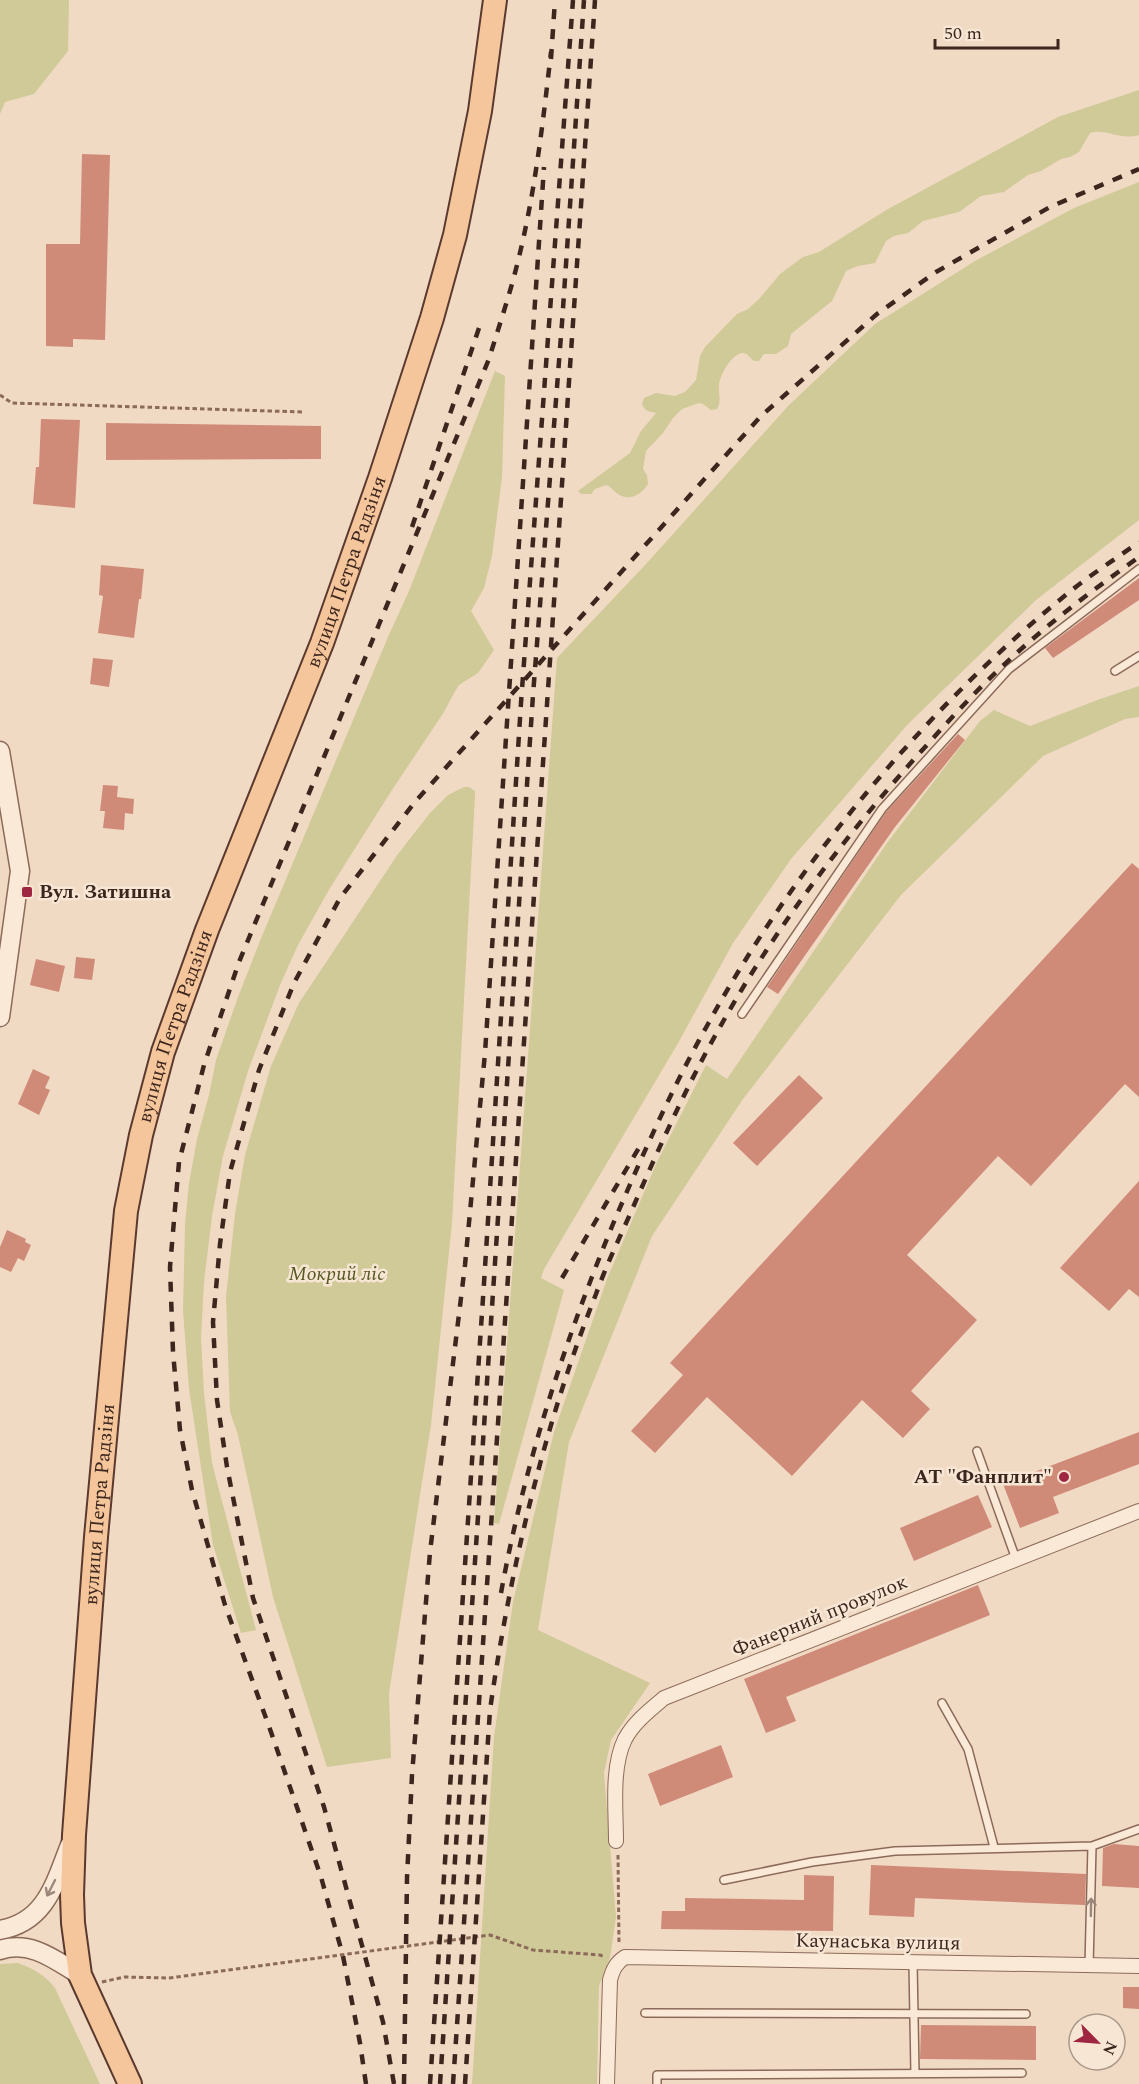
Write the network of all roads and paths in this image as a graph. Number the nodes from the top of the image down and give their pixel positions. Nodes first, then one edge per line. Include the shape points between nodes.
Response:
1 (495, 0) edge
2 (0, 395) edge
3 (303, 412) dead end
4 (1139, 569) edge
5 (1139, 656) edge
6 (1115, 671) dead end
7 (0, 751) edge
8 (3, 785) edge
9 (742, 1014) dead end
10 (0, 1017) edge
11 (976, 1451) dead end
12 (1139, 1511) edge
13 (1016, 1559) junction
14 (942, 1703) dead end
15 (1139, 1829) edge
16 (74, 1835) junction
17 (616, 1841) joint
18 (1092, 1846) junction
19 (994, 1847) junction
20 (724, 1880) dead end
21 (0, 1930) edge
22 (0, 1950) edge
23 (618, 1962) junction
24 (913, 1963) junction
25 (1089, 1966) junction
26 (1139, 1966) edge
27 (83, 1980) junction
28 (645, 2013) dead end
29 (913, 2014) junction
30 (1026, 2014) dead end
31 (915, 2073) junction
32 (1022, 2073) dead end
33 (130, 2084) edge
34 (608, 2084) edge
35 (657, 2084) edge

1 - 16 main road, вулиця Петра Радзіня via 480,111 455,235 432,318 322,643 166,1041 141,1135 126,1211 114,1328
2 - 3 path via 12,403
4 - 9 lane via 1009,669 882,809
5 - 6 lane
7 - 8 street
8 - 10 street via 20,871
11 - 13 lane
12 - 13 street, Фанерний провулок
13 - 17 street, Фанерний провулок via 664,1698 641,1717 625,1740 616,1772
14 - 19 lane via 968,1749
15 - 18 lane
16 -> 21 street via 36,1915
16 - 27 main road, вулиця Петра Радзіня via 73,1923
17 - 23 path
18 - 19 lane
25 -> 18 lane
19 - 20 lane via 895,1851 812,1862
22 - 27 street via 16,1947 40,1951
23 - 24 street, Каунаська вулиця via 633,1956
23 - 27 path via 600,1955 532,1950 490,1935 169,1978
23 - 34 street via 610,1980
24 - 25 street, Каунаська вулиця
24 - 29 lane
25 - 26 street, Каунаська вулиця
27 - 33 main road, вулиця Петра Радзіня
28 - 29 lane
29 - 30 lane
29 - 31 lane
31 - 32 lane
31 - 35 lane via 657,2074

